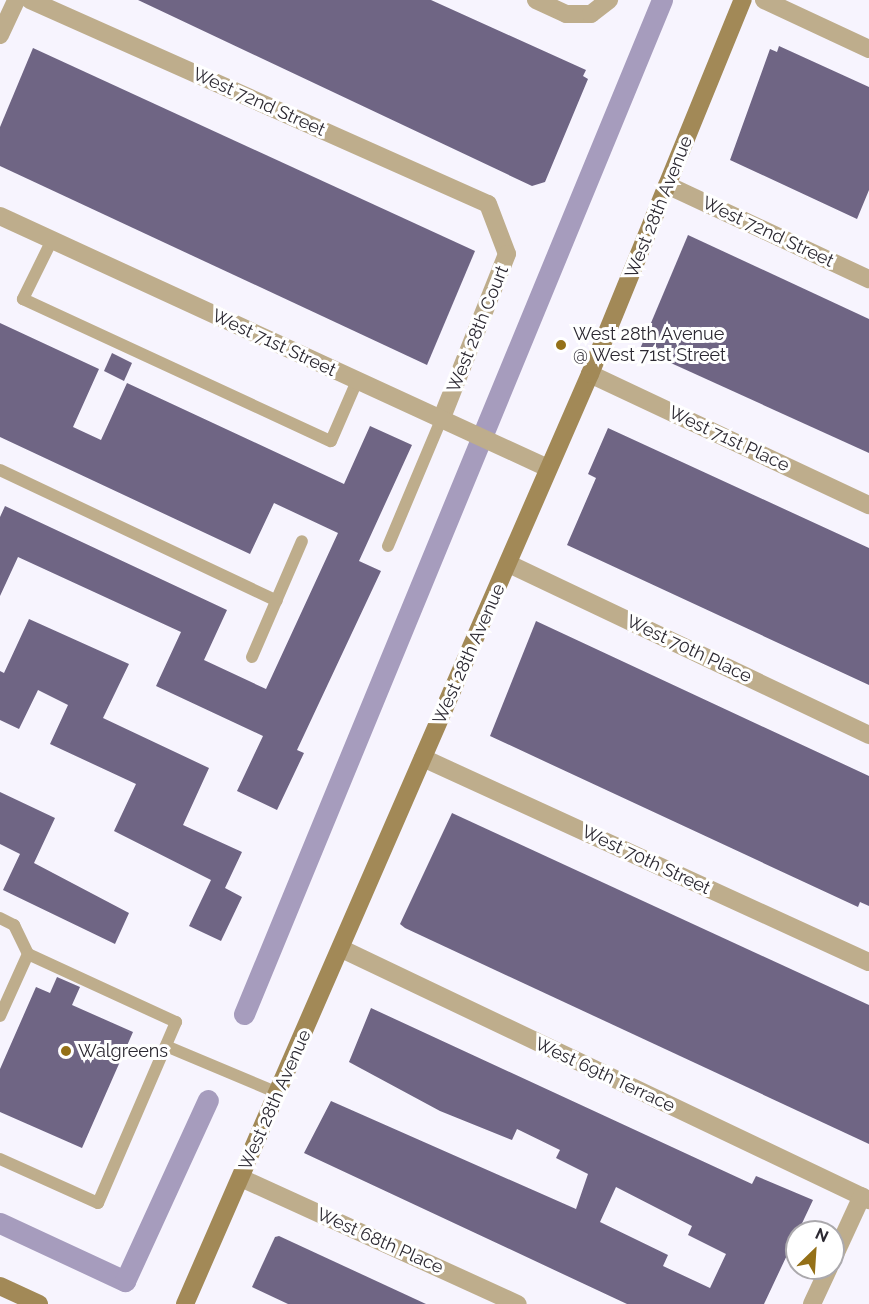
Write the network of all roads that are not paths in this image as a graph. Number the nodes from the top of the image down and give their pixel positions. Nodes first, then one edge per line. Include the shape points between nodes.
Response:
1 (16, 0) edge
2 (30, 0) edge
3 (536, 0) edge
4 (609, 0) edge
5 (743, 0) edge
6 (764, 0) edge
7 (0, 35) edge
8 (869, 49) edge
9 (668, 185) junction
10 (488, 204) joint
11 (0, 216) edge
12 (52, 240) junction
13 (869, 279) edge
14 (590, 374) junction
15 (357, 381) junction
16 (441, 420) junction
17 (548, 468) junction
18 (0, 470) edge
19 (869, 505) edge
20 (302, 541) dead end
21 (388, 546) dead end
22 (508, 564) junction
23 (277, 600) junction
24 (252, 657) dead end
25 (869, 735) edge
26 (423, 758) junction
27 (0, 918) edge
28 (342, 949) junction
29 (28, 954) junction
30 (869, 962) edge
31 (0, 1016) edge
32 (166, 1046) junction
33 (278, 1093) junction
34 (0, 1159) edge
35 (241, 1178) junction
36 (865, 1198) edge
37 (845, 1236) edge
38 (823, 1280) edge
39 (0, 1286) edge
40 (39, 1304) edge
41 (185, 1304) edge
42 (518, 1304) edge
43 (812, 1304) edge

1 - 7 street
2 - 10 street, West 72nd Street
3 - 4 street via 566,14 591,14
5 - 9 main road, West 28th Avenue
6 - 8 street
9 - 13 street, West 72nd Street
9 - 14 main road, West 28th Avenue
10 - 16 street, West 28th Court via 507,254
11 - 12 street, West 71st Street
12 - 15 street, West 71st Street
12 - 15 lane via 23,299 98,334 331,441
14 - 17 main road, West 28th Avenue
14 - 19 street, West 71st Place
15 - 16 street, West 71st Street
16 - 17 street, West 71st Street
16 - 21 lane
17 - 22 main road, West 28th Avenue
18 - 23 lane
20 - 23 lane
22 - 25 street, West 70th Place
22 - 26 main road, West 28th Avenue
23 - 24 lane
26 - 28 main road, West 28th Avenue
26 - 30 street, West 70th Street
27 - 29 lane via 14,925
28 - 33 main road, West 28th Avenue
28 - 36 street, West 69th Terrace
29 - 31 lane
29 - 32 lane via 176,1022
32 - 33 lane
32 - 34 lane via 98,1203
33 - 35 main road, West 28th Avenue
35 - 41 main road, West 28th Avenue
35 - 42 street, West 68th Place
36 - 37 street
38 - 43 street
39 - 40 main road

